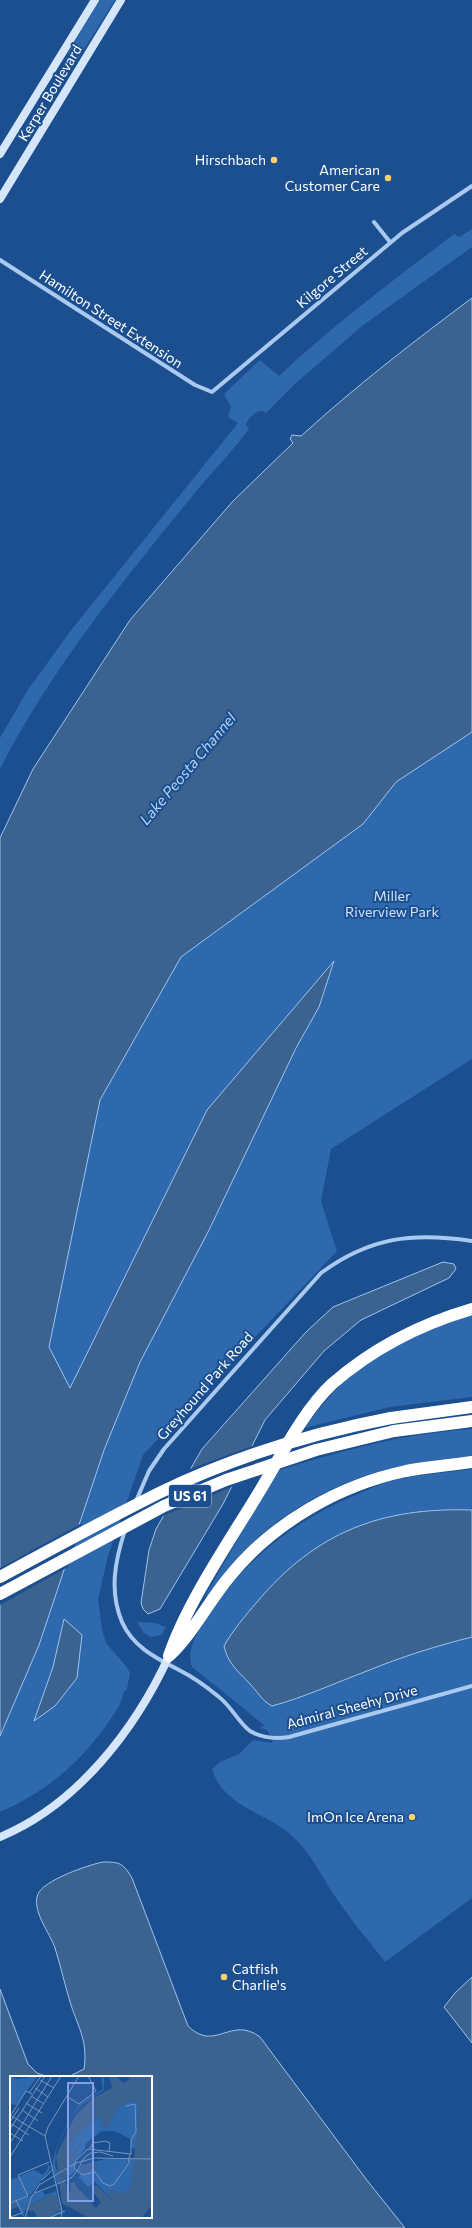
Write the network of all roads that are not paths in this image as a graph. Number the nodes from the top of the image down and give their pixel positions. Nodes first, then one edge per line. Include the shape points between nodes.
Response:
1 (95, 0) edge
2 (121, 0) edge
3 (0, 154) edge
4 (472, 186) edge
5 (0, 199) edge
6 (374, 222) dead end
7 (390, 242) junction
8 (0, 260) edge
9 (212, 392) joint
10 (472, 1241) edge
11 (472, 1309) edge
12 (472, 1407) edge
13 (472, 1421) edge
14 (472, 1462) edge
15 (133, 1510) dead end
16 (130, 1517) dead end
17 (0, 1577) edge
18 (0, 1594) edge
19 (167, 1660) junction
20 (472, 1686) edge
21 (0, 1837) edge

1 - 3 street, Kerper Boulevard
2 - 5 street, Kerper Boulevard
4 - 7 street, Kilgore Street
6 - 7 street
7 - 9 street, Kilgore Street
8 - 9 street, Hamilton Street Extension via 195,385
10 - 15 street, Greyhound Park Road via 437,1237 399,1238 362,1248 321,1273 164,1449 149,1471
11 - 19 highway via 440,1318 402,1336 366,1358 331,1385 303,1420 228,1543 176,1635
12 - 17 highway, US 61, bridge via 391,1418 312,1436 226,1465 162,1492
13 - 18 highway, US 61, bridge via 394,1431 316,1450 226,1480 164,1506
14 - 19 highway via 406,1471 381,1478 341,1492 304,1512 268,1538 230,1575 186,1641
16 - 19 street via 114,1573 115,1602 129,1634 143,1649
19 - 20 street, Admiral Sheehy Drive via 211,1690 250,1730 272,1738 289,1737
19 - 21 street via 123,1737 98,1766 60,1802 30,1822

